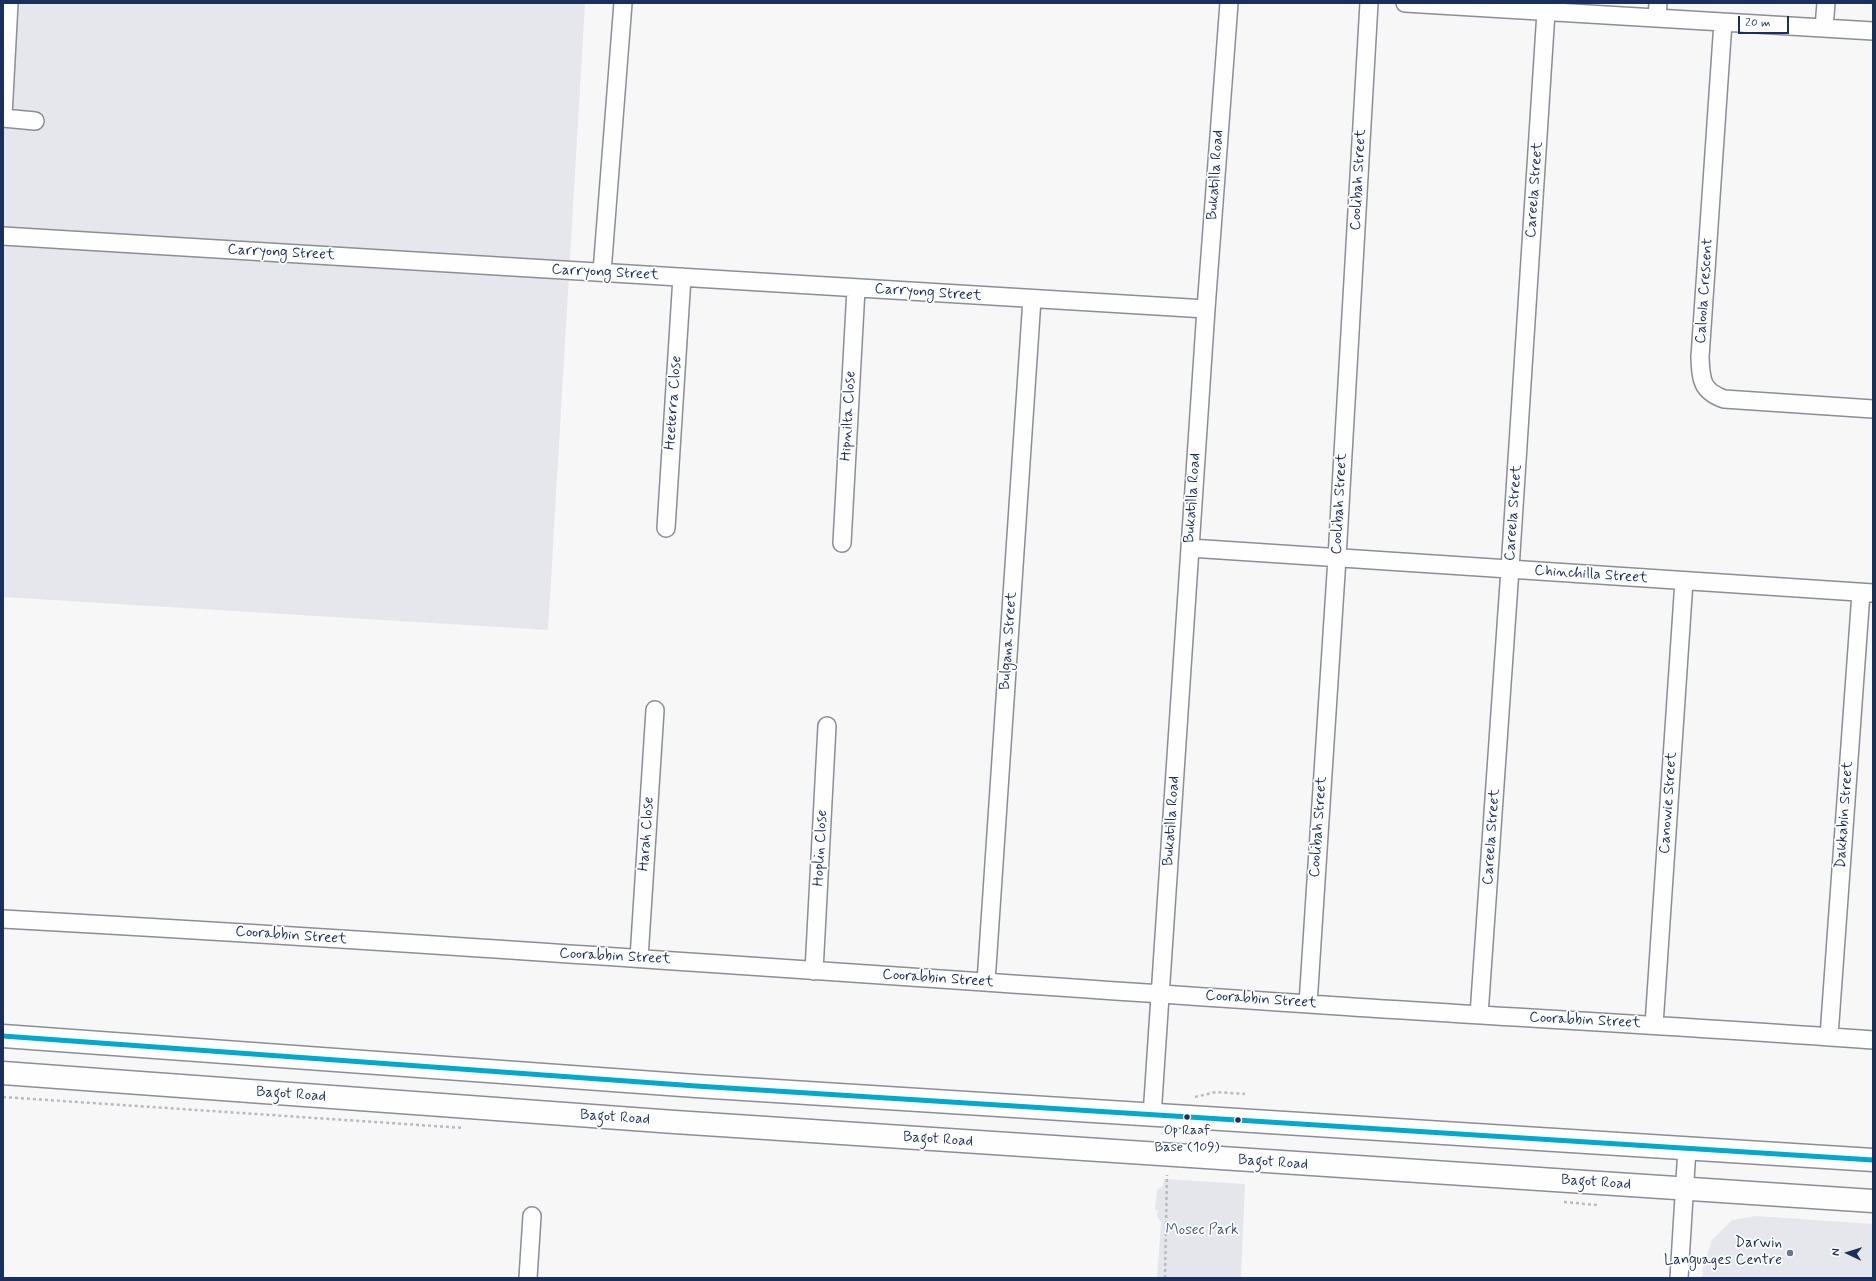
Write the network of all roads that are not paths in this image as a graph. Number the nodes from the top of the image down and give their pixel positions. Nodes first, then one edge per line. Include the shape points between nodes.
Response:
1 (9, 3) edge
2 (623, 3) edge
3 (1229, 3) edge
4 (1369, 3) edge
5 (1405, 3) edge
6 (1826, 3) edge
7 (1489, 6) edge
8 (1658, 10) edge
9 (1546, 12) junction
10 (1722, 22) junction
11 (1824, 28) junction
12 (1873, 31) edge
13 (3, 117) edge
14 (35, 121) dead end
15 (3, 236) edge
16 (602, 272) junction
17 (682, 277) junction
18 (856, 289) junction
19 (1032, 300) junction
20 (1206, 309) junction
21 (1873, 409) edge
22 (666, 528) dead end
23 (842, 543) dead end
24 (1190, 548) junction
25 (1337, 558) junction
26 (1510, 569) junction
27 (1684, 581) junction
28 (1867, 593) edge
29 (655, 710) dead end
30 (827, 726) dead end
31 (3, 919) edge
32 (639, 958) junction
33 (814, 971) junction
34 (986, 982) junction
35 (1161, 993) junction
36 (1308, 1004) junction
37 (1479, 1015) junction
38 (1654, 1025) junction
39 (3, 1036) edge
40 (1829, 1036) junction
41 (1873, 1040) edge
42 (3, 1073) edge
43 (1152, 1116) junction
44 (1686, 1148) junction
45 (1873, 1160) edge
46 (1684, 1189) junction
47 (1873, 1201) edge
48 (532, 1216) dead end
49 (528, 1278) edge
50 (1679, 1278) edge

1 - 13 street
2 - 16 street
3 - 20 street, Bukatilla Road
4 - 25 street, Coolibah Street
5 - 7 street
6 - 11 street
7 - 9 street
8 - 9 street
8 - 10 street
9 - 26 street, Careela Street
10 - 11 street
10 - 21 street, Caloola Crescent via 1700,357 1704,385 1712,394 1724,399
11 - 12 street
13 - 14 street
15 - 16 street, Carryong Street
16 - 17 street, Carryong Street
17 - 18 street, Carryong Street
17 - 22 street, Heeterra Close
18 - 19 street, Carryong Street
18 - 23 street, Hipnilta Close
19 - 20 street, Carryong Street
19 - 34 street, Bulgana Street
20 - 24 street, Bukatilla Road
24 - 25 street, Chinchilla Street
24 - 35 street, Bukatilla Road
25 - 26 street, Chinchilla Street
25 - 36 street, Coolibah Street
26 - 27 street, Chinchilla Street
26 - 37 street, Careela Street
27 - 28 street, Chinchilla Street
27 - 38 street, Canowie Street
28 - 40 street, Dakkabin Street
29 - 32 street, Harah Close
30 - 33 street, Hoplin Close
31 - 32 street, Coorabbin Street
32 - 33 street, Coorabbin Street
33 - 34 street, Coorabbin Street
34 - 35 street, Coorabbin Street
35 - 36 street, Coorabbin Street
35 - 43 street, Bukatilla Road
36 - 37 street, Coorabbin Street
37 - 38 street, Coorabbin Street
38 - 40 street, Coorabbin Street
39 - 43 main road
40 - 41 street, Coorabbin Street
42 - 46 main road, Bagot Road via 1148,1155
43 - 44 main road
44 - 45 main road
44 - 46 street
46 - 47 main road, Bagot Road
46 - 50 street
48 - 49 street

